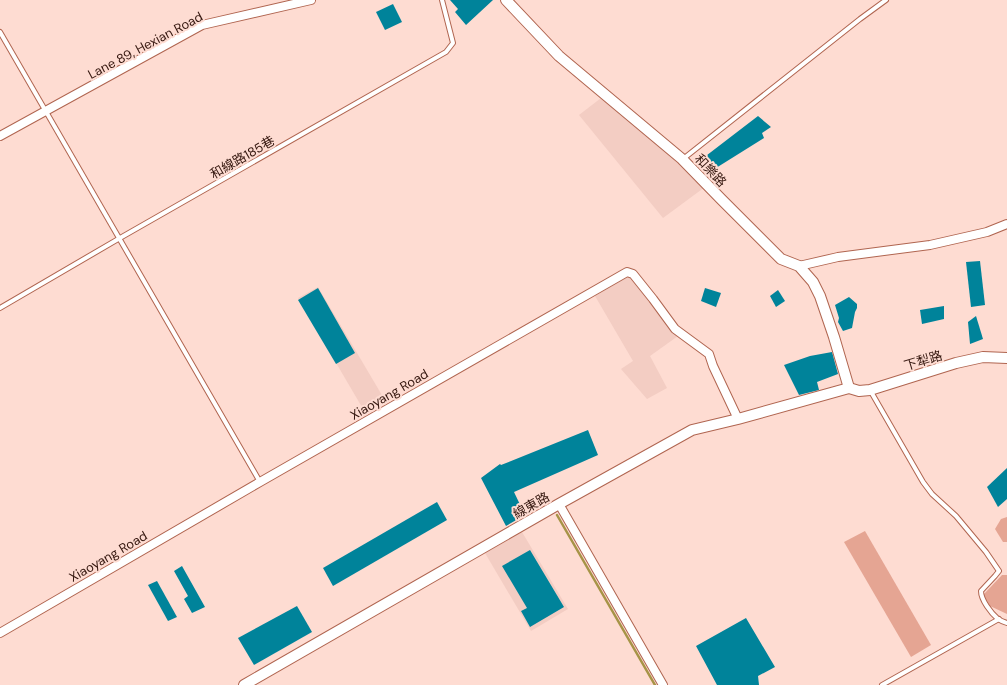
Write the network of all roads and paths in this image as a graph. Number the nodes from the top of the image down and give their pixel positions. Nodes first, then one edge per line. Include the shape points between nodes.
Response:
1 (311, 0) edge
2 (442, 0) edge
3 (506, 0) edge
4 (886, 0) edge
5 (0, 32) edge
6 (46, 111) junction
7 (0, 136) edge
8 (682, 159) junction
9 (1007, 224) edge
10 (120, 238) junction
11 (799, 266) junction
12 (0, 308) edge
13 (1007, 358) edge
14 (849, 388) junction
15 (870, 390) junction
16 (738, 419) junction
17 (260, 482) junction
18 (559, 504) junction
19 (999, 619) junction
20 (1007, 623) edge
21 (0, 633) edge
22 (244, 685) edge
23 (664, 685) edge
24 (882, 685) edge

1 - 6 street, Lane 89, Hexian Road via 202,25
2 - 10 lane, 和線路185巷 via 453,43 446,52
3 - 8 street, 和樂路 via 559,56
4 - 8 lane
5 - 6 lane
6 - 7 street, Lane 89, Hexian Road
6 - 10 lane
8 - 11 street, 和樂路 via 781,259
9 - 11 street via 987,232 930,245 838,257
10 - 12 lane, 和線路185巷
10 - 17 lane
11 - 14 street, 和樂路 via 813,282 820,296
13 - 15 street, 下犁路 via 983,357 956,363
14 - 15 street, 下犁路 via 859,391
14 - 16 street, 線東路
15 - 19 lane via 923,482 956,516 996,566 998,571 981,591 981,596
16 - 17 street, Xiaoyang Road via 709,354 675,329 633,274 627,272
16 - 18 street, 線東路 via 692,430
17 - 21 street, Xiaoyang Road
18 - 22 street, 線東路
18 - 23 street
19 - 20 lane
19 - 24 lane

